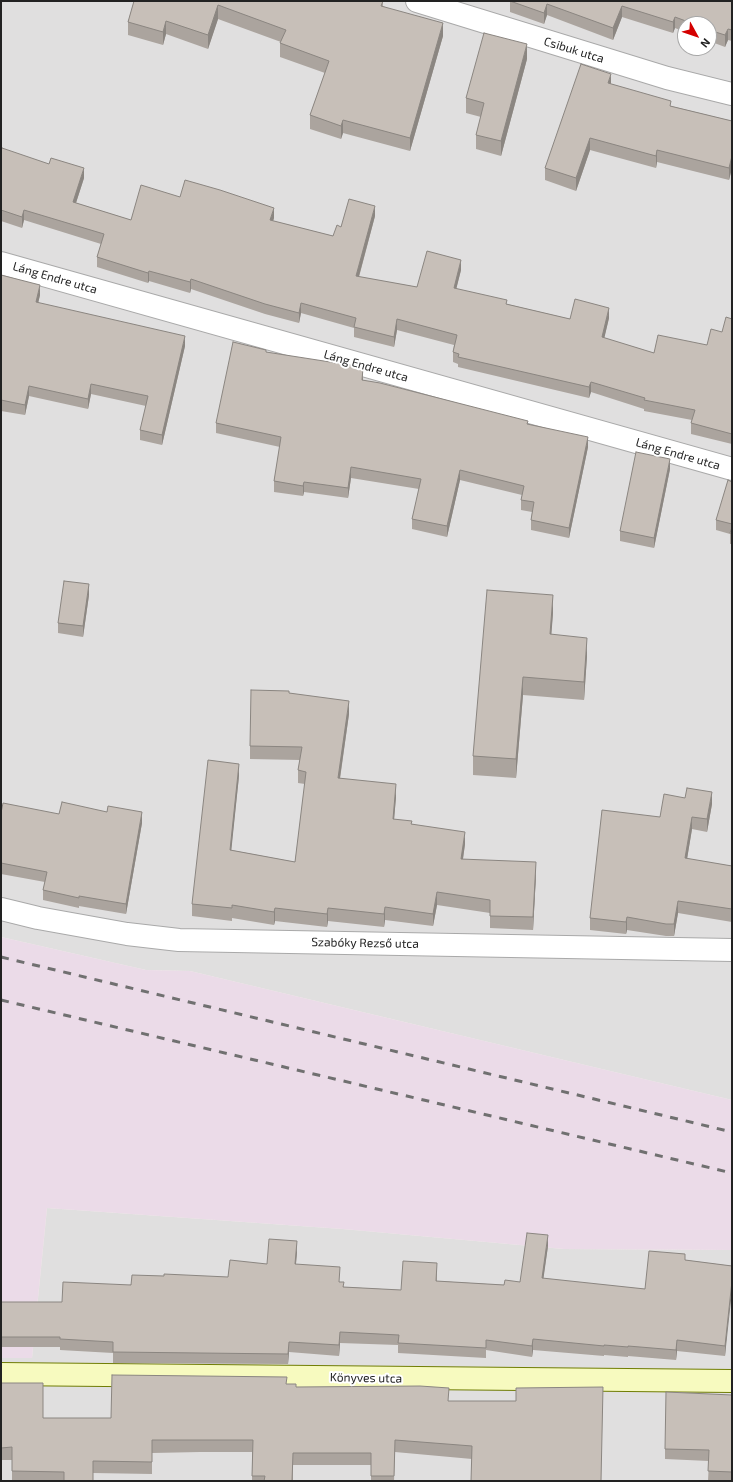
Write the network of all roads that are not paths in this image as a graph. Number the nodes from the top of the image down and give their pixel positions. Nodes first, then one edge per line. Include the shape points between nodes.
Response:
1 (417, 1) edge
2 (732, 94) edge
3 (1, 263) edge
4 (732, 469) edge
5 (1, 909) edge
6 (732, 950) edge
7 (1, 1374) edge
8 (732, 1381) edge

1 - 2 street, Csibuk utca via 652,73
3 - 4 street, Láng Endre utca
5 - 6 street, Szabóky Rezső utca via 127,934 179,940
7 - 8 main road, Könyves utca

